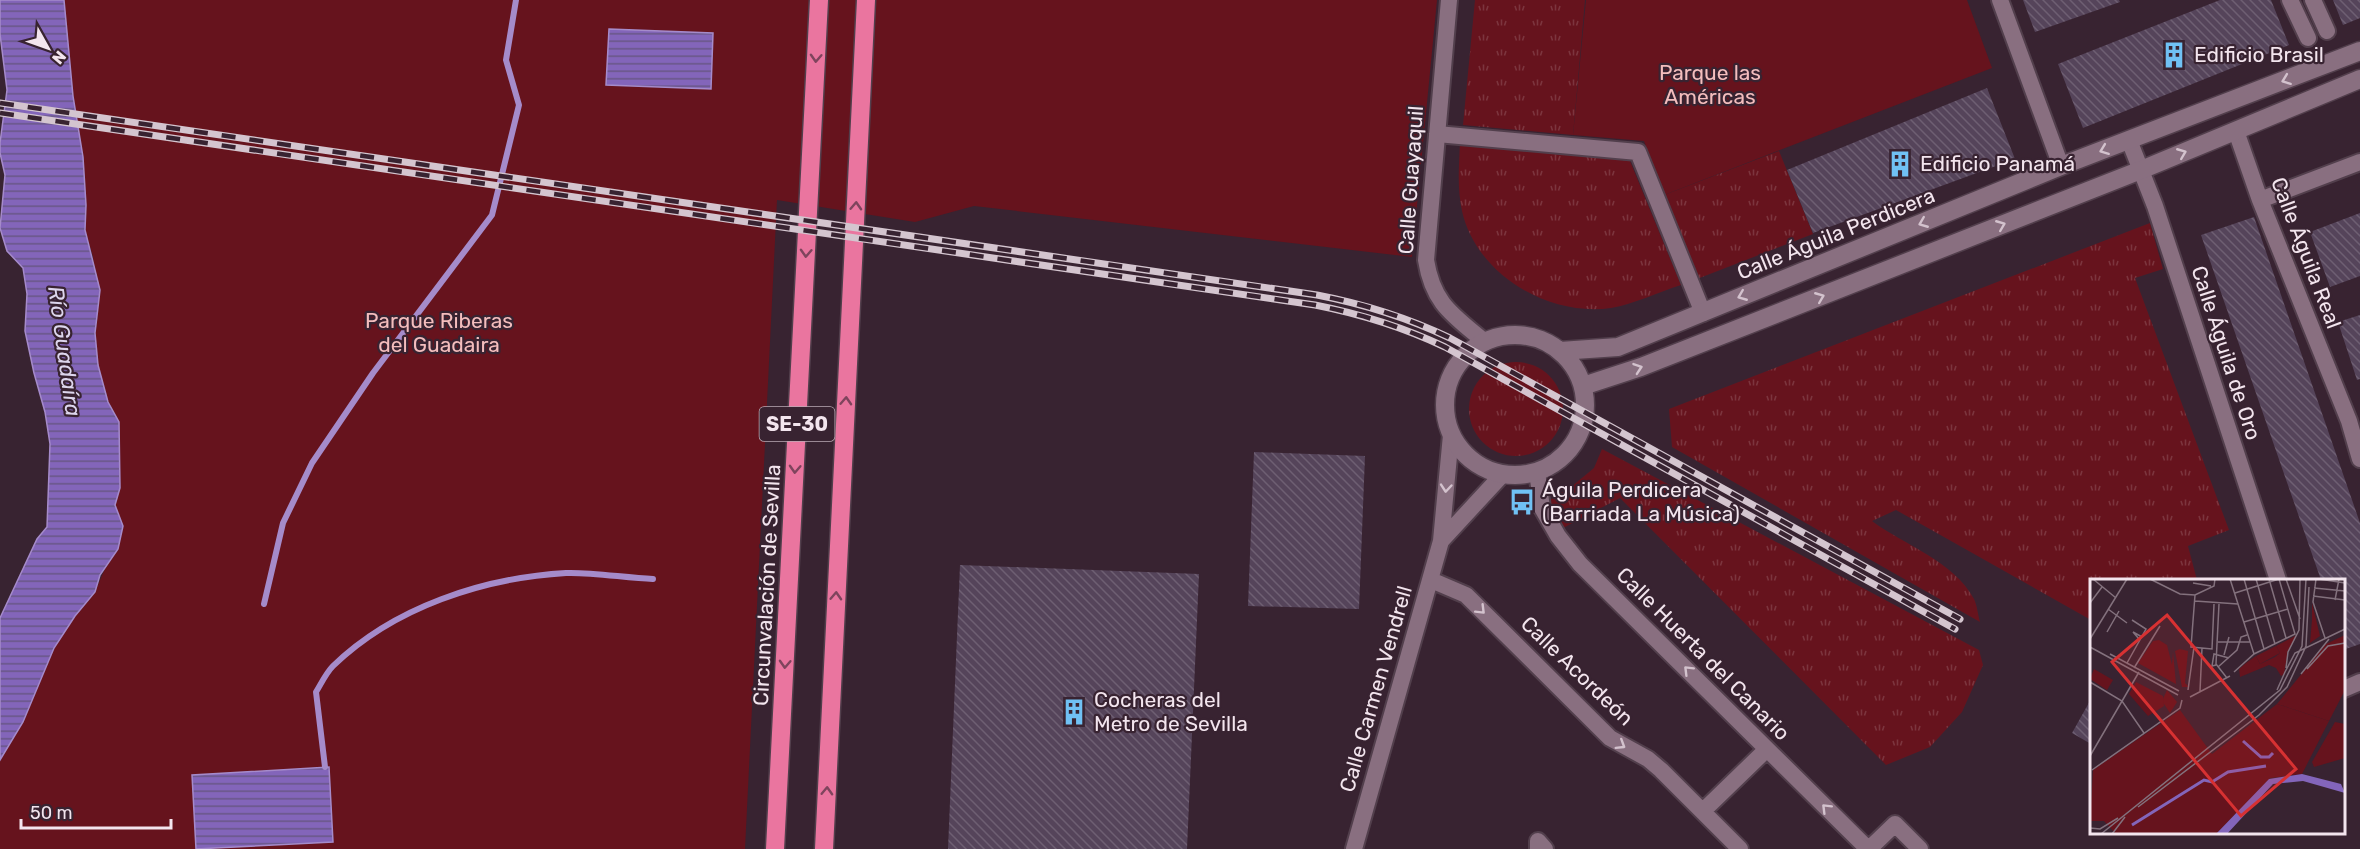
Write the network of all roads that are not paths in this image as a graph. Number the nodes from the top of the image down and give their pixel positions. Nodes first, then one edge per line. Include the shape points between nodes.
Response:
1 (819, 0) edge
2 (866, 0) edge
3 (1449, 0) edge
4 (2000, 0) edge
5 (2290, 0) edge
6 (2313, 0) edge
7 (2327, 31) dead end
8 (2308, 38) dead end
9 (2360, 51) edge
10 (2360, 79) edge
11 (2236, 131) junction
12 (1437, 134) junction
13 (2129, 140) junction
14 (2360, 162) edge
15 (2061, 166) junction
16 (2140, 170) junction
17 (2260, 200) junction
18 (1703, 313) junction
19 (1485, 342) junction
20 (1560, 351) junction
21 (1583, 386) junction
22 (2354, 419) edge
23 (1451, 435) junction
24 (2360, 459) edge
25 (1538, 472) junction
26 (1502, 475) junction
27 (1441, 542) junction
28 (2278, 579) edge
29 (1431, 580) junction
30 (2360, 682) edge
31 (2345, 688) edge
32 (1767, 748) junction
33 (1703, 811) junction
34 (776, 849) edge
35 (824, 849) edge
36 (1354, 849) edge
37 (1538, 849) edge
38 (1545, 849) edge
39 (1740, 849) edge
40 (1868, 849) edge
41 (1919, 849) edge

1 -> 34 highway, Circunvalación de Sevilla / SE-30
35 -> 2 highway, SE-30
3 - 12 street, Calle Guayaquil
4 - 15 street
5 - 8 street
6 - 7 street
9 -> 13 street, Calle Águila Perdicera
10 - 11 street
16 -> 11 street
11 - 17 street, Calle Águila Real
12 - 18 street via 1638,152
12 - 19 street, Calle Guayaquil via 1426,260 1430,282 1448,311
13 -> 15 street, Calle Águila Perdicera
13 - 16 street, Calle Águila de Oro
14 - 17 street
15 -> 18 street, Calle Águila Perdicera
21 -> 16 street via 1641,368
16 - 28 street, Calle Águila de Oro
17 - 22 street, Calle Águila Real
18 - 20 street, Calle Águila Perdicera via 1618,347
19 - 20 street via 1524,335
19 - 23 street via 1467,354 1453,371 1445,403
20 - 21 street
21 - 25 street via 1585,407 1572,447
22 - 24 street, Calle Águila Real
23 - 26 street via 1463,454 1481,468
23 -> 27 street, Calle Carmen Vendrell
25 - 26 street
32 -> 25 street, Calle Huerta del Canario via 1580,564 1542,508
26 - 27 street, Calle Carmen Vendrell
27 - 29 street, Calle Carmen Vendrell
29 -> 33 street, Calle Acordeón via 1466,595 1610,738 1654,765
29 - 36 street, Calle Carmen Vendrell
30 - 31 street
32 - 33 street
40 -> 32 street, Calle Huerta del Canario
33 - 39 street, Calle Acordeón
37 - 38 street via 1538,842
40 - 41 street via 1895,824

